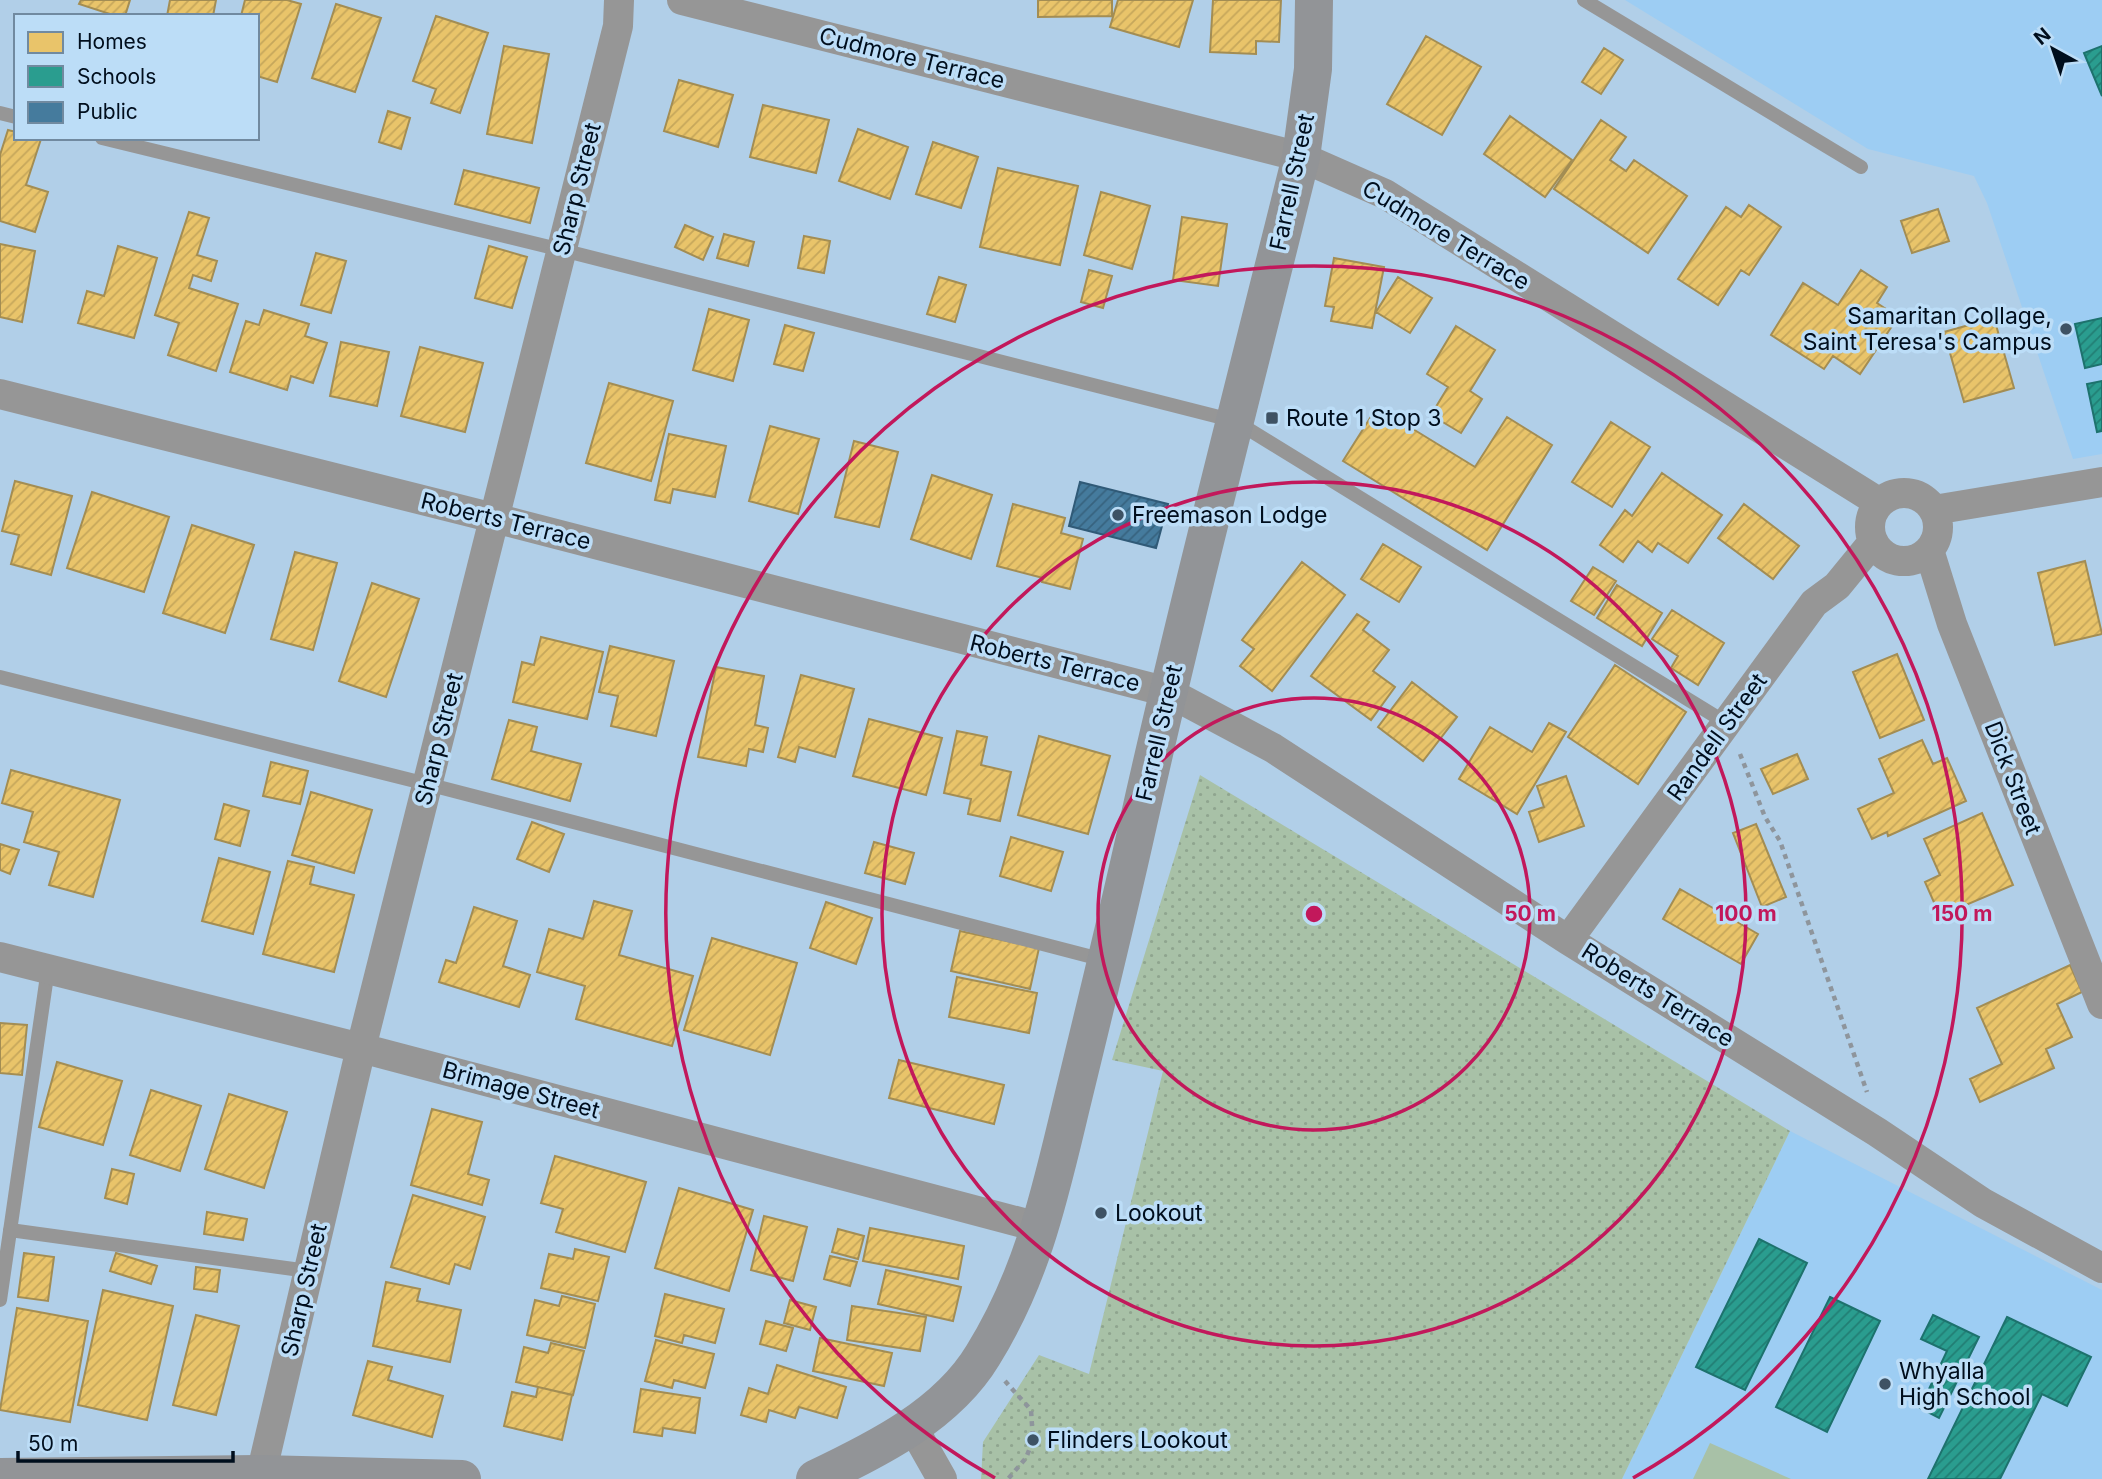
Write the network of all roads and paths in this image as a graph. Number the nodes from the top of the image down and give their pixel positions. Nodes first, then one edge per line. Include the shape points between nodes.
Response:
1 (619, 0) edge
2 (682, 0) edge
3 (1314, 0) edge
4 (1584, 0) edge
5 (110, 140) edge
6 (1301, 157) junction
7 (1861, 167) dead end
8 (562, 250) junction
9 (0, 394) edge
10 (1235, 421) junction
11 (2102, 482) edge
12 (1880, 503) junction
13 (1934, 510) junction
14 (494, 518) junction
15 (1873, 542) junction
16 (1929, 550) junction
17 (0, 677) edge
18 (1168, 692) junction
19 (1728, 724) junction
20 (427, 784) junction
21 (1568, 940) junction
22 (0, 957) edge
23 (1107, 961) junction
24 (48, 969) junction
25 (2102, 1004) edge
26 (361, 1048) junction
27 (1877, 1132) junction
28 (1041, 1228) junction
29 (10, 1230) junction
30 (2102, 1268) edge
31 (309, 1271) junction
32 (0, 1300) edge
33 (982, 1359) junction
34 (912, 1426) junction
35 (260, 1476) edge
36 (0, 1477) edge
37 (462, 1479) edge
38 (815, 1479) edge
39 (942, 1479) edge
40 (1008, 1479) edge

1 - 8 street, Sharp Street via 618,26
2 - 6 street, Cudmore Terrace
3 - 6 main road, Farrell Street via 1313,69
4 - 7 lane
5 - 8 lane
6 - 10 main road, Farrell Street
6 - 12 street, Cudmore Terrace via 1385,194
8 - 10 lane
8 - 14 street, Sharp Street
9 - 14 street, Roberts Terrace
10 - 18 main road, Farrell Street
10 - 19 lane
11 - 13 street
12 - 13 street via 1908,494 1919,496
12 - 15 street via 1870,522
13 - 16 street via 1938,531
14 - 18 street, Roberts Terrace
14 - 20 street, Sharp Street
15 - 16 street via 1899,561
15 - 19 street, Randell Street via 1837,586 1814,603
16 - 25 street, Dick Street via 1952,624
17 - 20 lane
18 - 21 street, Roberts Terrace via 1273,748
18 - 23 main road, Farrell Street
19 - 21 street, Randell Street
19 - 27 path via 1765,817 1780,841 1879,1126
20 - 23 lane
20 - 26 street, Sharp Street
21 - 27 street, Roberts Terrace
22 - 24 street, Brimage Street
23 - 28 main road, Farrell Street
24 - 26 street, Brimage Street
24 - 29 lane
26 - 28 street, Brimage Street
26 - 31 street, Sharp Street
27 - 30 street, Roberts Terrace via 1983,1203
28 - 33 main road, Farrell Street via 1025,1273
29 - 31 lane
29 - 32 lane
31 - 35 street, Sharp Street
33 - 34 main road, Farrell Street via 953,1394
33 - 40 path via 1031,1410 1033,1440 1026,1458
34 - 38 main road, Farrell Street
34 - 39 street
35 - 36 main road
35 - 37 main road

